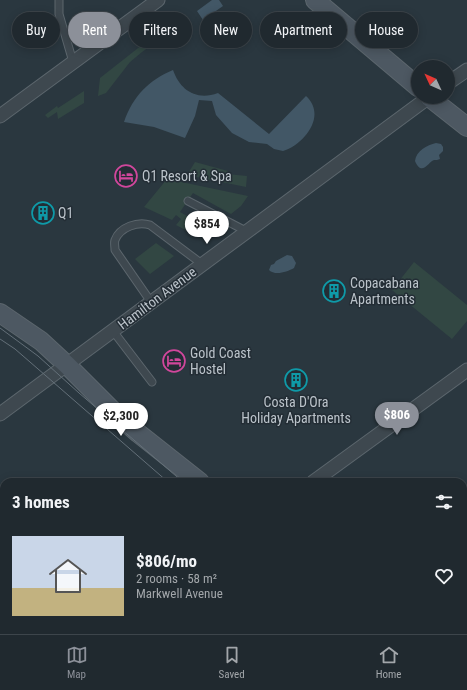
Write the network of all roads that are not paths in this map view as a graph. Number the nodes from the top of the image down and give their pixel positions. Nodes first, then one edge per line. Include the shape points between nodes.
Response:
1 (59, 0) edge
2 (315, 0) edge
3 (156, 1) edge
4 (74, 62) junction
5 (467, 70) edge
6 (455, 78) edge
7 (411, 81) edge
8 (419, 104) edge
9 (438, 104) edge
10 (0, 116) edge
11 (467, 127) edge
12 (188, 201) dead end
13 (246, 231) junction
14 (202, 264) junction
15 (151, 302) junction
16 (0, 313) edge
17 (113, 331) junction
18 (67, 365) junction
19 (467, 370) edge
20 (152, 382) dead end
21 (0, 414) edge
22 (195, 478) edge
23 (318, 478) edge

1 - 4 lane via 59,14
2 - 7 street
3 - 4 street
4 - 10 street
5 - 6 street
8 - 13 street, Hamilton Avenue
9 - 11 street
12 - 13 lane
13 - 14 street, Hamilton Avenue
14 - 15 street, Hamilton Avenue
14 - 15 lane via 150,225 138,223 124,230 114,242 115,250
15 - 17 street, Hamilton Avenue
16 - 18 street via 41,341
17 - 18 street, Hamilton Avenue
17 - 20 lane
18 - 21 street, Hamilton Avenue
18 - 22 street via 112,410
19 - 23 street

